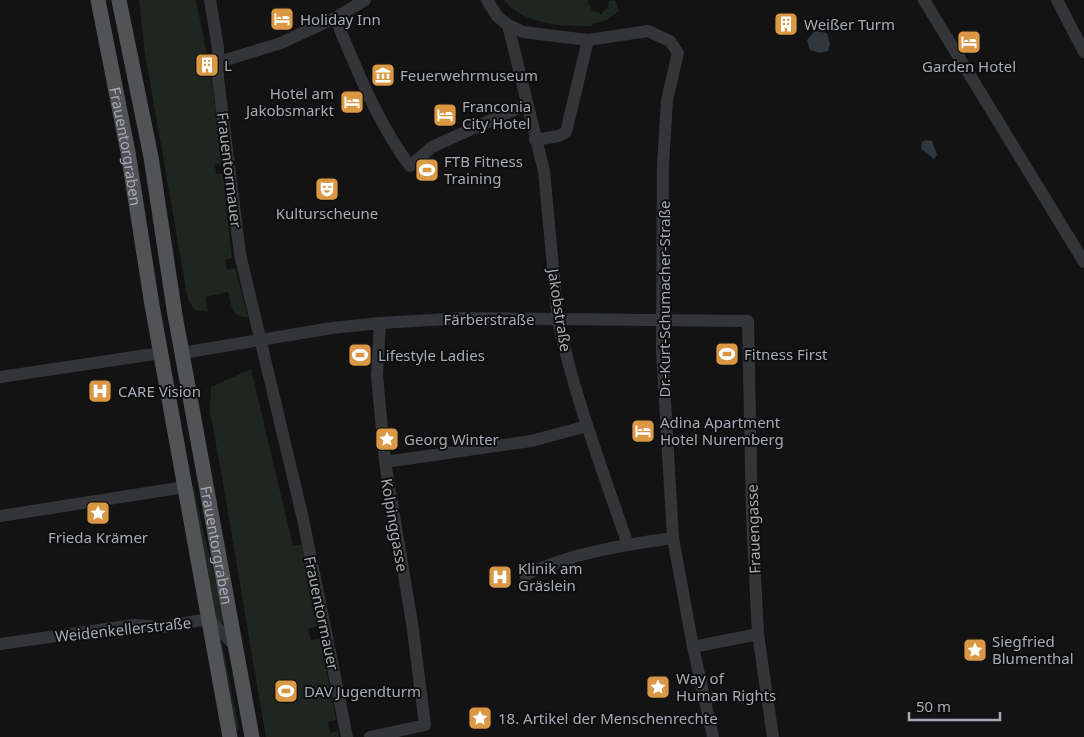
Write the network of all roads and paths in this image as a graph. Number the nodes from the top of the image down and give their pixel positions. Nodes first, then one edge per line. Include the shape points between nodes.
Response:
1 (98, 0) edge
2 (119, 0) edge
3 (210, 0) edge
4 (365, 0) edge
5 (487, 0) edge
6 (924, 0) edge
7 (1057, 0) edge
8 (335, 18) junction
9 (508, 25) junction
10 (588, 40) junction
11 (1084, 52) edge
12 (219, 62) junction
13 (527, 104) junction
14 (536, 140) junction
15 (1084, 262) edge
16 (558, 320) junction
17 (663, 320) junction
18 (748, 320) joint
19 (380, 323) junction
20 (262, 339) junction
21 (161, 353) junction
22 (182, 353) junction
23 (0, 377) edge
24 (587, 426) junction
25 (385, 462) junction
26 (185, 487) junction
27 (0, 516) edge
28 (673, 538) junction
29 (628, 545) junction
30 (525, 576) dead end
31 (209, 619) junction
32 (758, 634) junction
33 (0, 644) edge
34 (235, 646) junction
35 (693, 647) junction
36 (230, 737) edge
37 (252, 737) edge
38 (347, 737) edge
39 (370, 737) edge
40 (713, 737) edge
41 (773, 737) edge

1 - 21 main road, Frauentorgraben via 127,143
2 - 22 main road, Frauentorgraben via 149,149
3 - 12 street, Frauentormauer
4 - 8 street
5 - 9 street via 497,16
6 - 15 street
7 - 11 street
8 - 12 street via 281,44
8 - 13 street via 378,119 410,166 432,147
9 - 10 street via 534,34
9 - 13 street, Jakobstraße
10 - 14 street via 566,132
10 - 17 street, Dr.-Kurt-Schumacher-Straße via 654,32 665,37 678,53 667,100
12 - 20 street, Frauentormauer via 218,78 240,254
13 - 14 street, Jakobstraße
14 - 16 street, Jakobstraße via 544,172
16 - 17 street, Färberstraße
16 - 19 street, Färberstraße via 466,318
16 - 24 street, Jakobstraße
17 - 18 street, Färberstraße
17 - 28 street, Dr.-Kurt-Schumacher-Straße
18 - 32 street, Frauengasse
19 - 20 street, Färberstraße
19 - 25 street, Kolpinggasse via 377,375
20 - 22 street, Färberstraße
20 - 38 street, Frauentormauer via 303,519
21 - 22 main road
21 - 23 street
21 - 26 main road, Frauentorgraben
22 - 34 main road, Frauentorgraben
24 - 25 street via 531,441
24 - 29 street, Jakobstraße
25 - 39 street, Kolpinggasse via 412,624 424,725
26 - 27 street
26 - 31 main road, Frauentorgraben
28 - 29 street
28 - 35 street, Dr.-Kurt-Schumacher-Straße
29 - 30 street via 552,562
31 - 33 street, Weidenkellerstraße via 162,627 134,625
31 - 34 street, Weidenkellerstraße
31 - 36 main road, Frauentorgraben
32 - 35 street
32 - 41 street, Frauengasse
34 - 37 main road, Frauentorgraben
35 - 40 street, Dr.-Kurt-Schumacher-Straße

